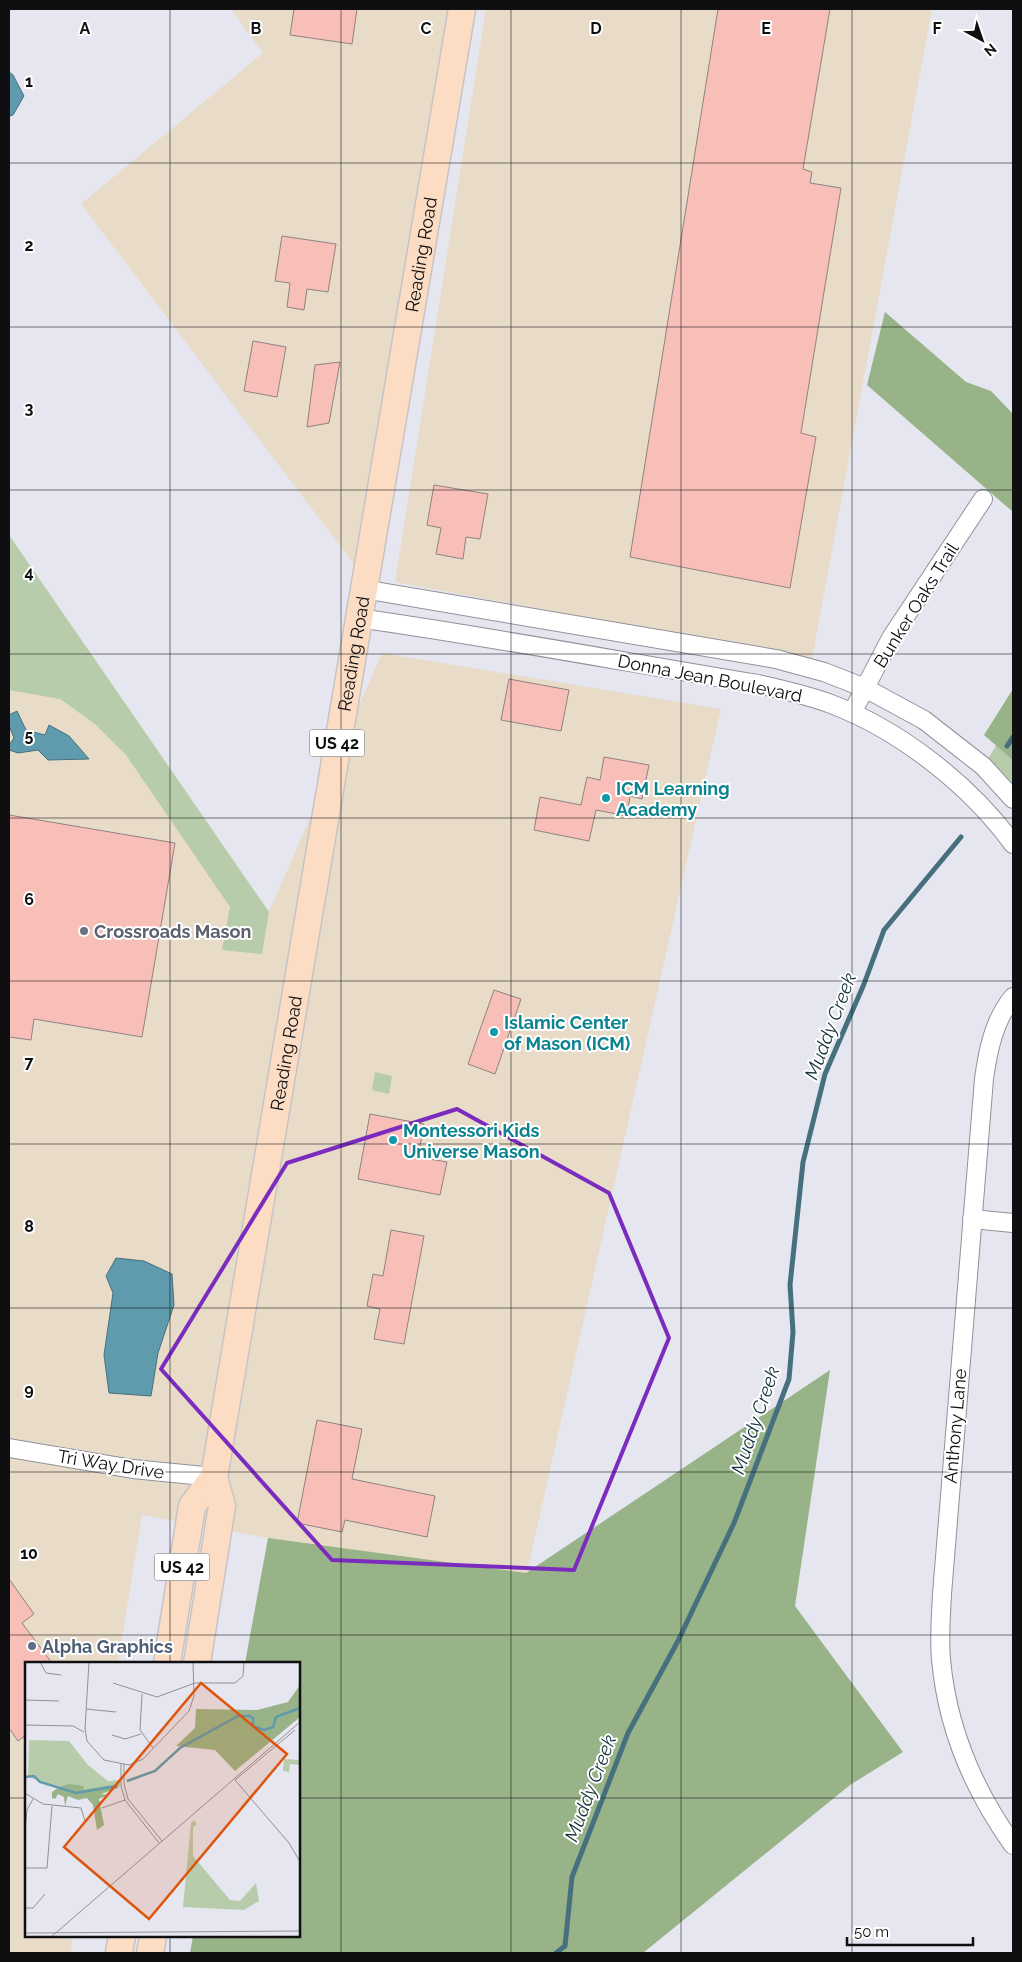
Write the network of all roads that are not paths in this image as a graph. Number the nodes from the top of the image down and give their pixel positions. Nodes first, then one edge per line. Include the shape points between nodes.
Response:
1 (462, 9) edge
2 (984, 499) dead end
3 (363, 589) junction
4 (358, 618) junction
5 (866, 688) junction
6 (852, 713) junction
7 (1013, 798) edge
8 (1013, 844) edge
9 (1013, 997) edge
10 (972, 1219) junction
11 (1013, 1222) edge
12 (9, 1448) edge
13 (214, 1477) junction
14 (167, 1662) edge
15 (197, 1662) edge
16 (1013, 1845) edge
17 (122, 1937) edge
18 (153, 1937) edge
19 (119, 1953) edge
20 (150, 1953) edge

1 - 3 main road, Reading Road / US 42
2 - 5 street, Bunker Oaks Trail via 896,630
3 - 4 main road, Reading Road / US 42
3 - 5 street, Donna Jean Boulevard via 776,659
4 - 6 street, Donna Jean Boulevard via 758,684 795,692
4 - 13 main road, Reading Road / US 42
5 - 6 street, Bunker Oaks Trail
5 - 7 street, Donna Jean Boulevard via 924,720 983,766
6 - 8 street, Donna Jean Boulevard via 930,760 969,793
9 - 10 street, Anthony Lane via 994,1031 987,1055
10 - 11 street
10 - 16 street, Anthony Lane via 942,1594 940,1657 947,1706 957,1742 972,1776
12 - 13 street, Tri Way Drive via 143,1470
13 - 14 main road, Reading Road / US 42 via 192,1506
13 - 15 main road, Reading Road / US 42 via 222,1506
17 - 19 main road
18 - 20 main road

